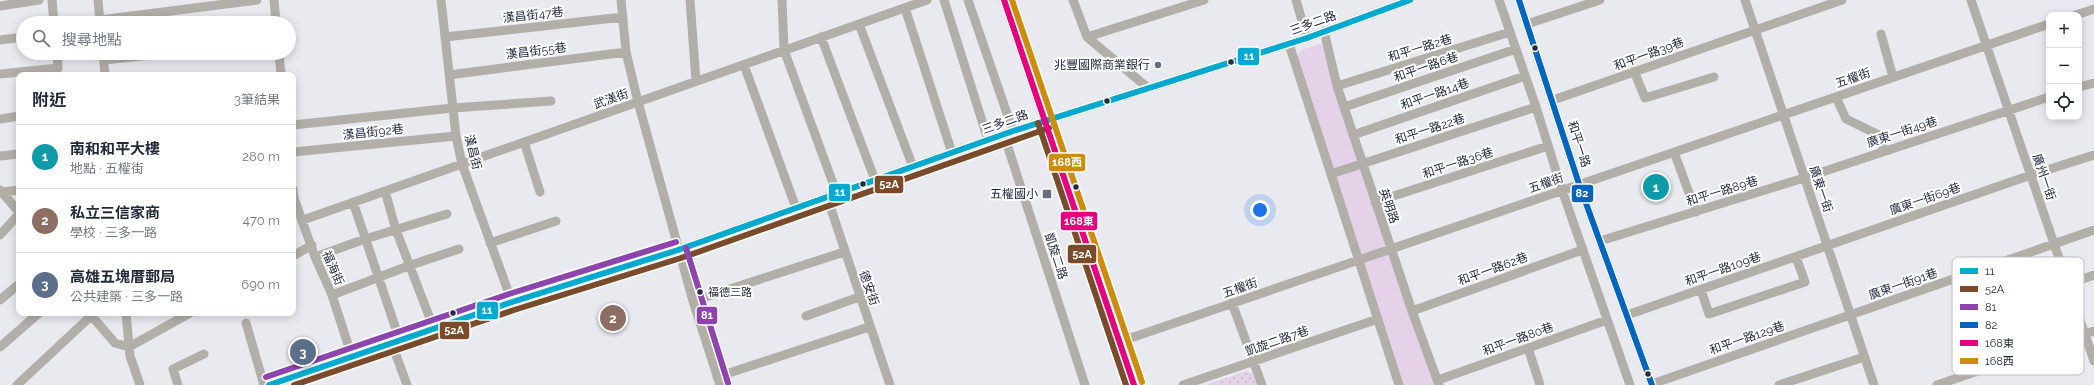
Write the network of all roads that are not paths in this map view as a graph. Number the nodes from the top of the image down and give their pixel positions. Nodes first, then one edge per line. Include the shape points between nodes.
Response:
1 (39, 0) edge
2 (52, 0) edge
3 (98, 0) edge
4 (257, 0) edge
5 (274, 0) edge
6 (441, 0) edge
7 (621, 0) edge
8 (690, 0) edge
9 (782, 0) edge
10 (927, 0) edge
11 (944, 0) edge
12 (968, 0) edge
13 (1004, 0) edge
14 (1073, 0) edge
15 (1204, 0) edge
16 (1296, 0) edge
17 (1410, 0) edge
18 (1499, 0) edge
19 (1519, 0) edge
20 (1600, 0) edge
21 (1745, 0) edge
22 (1842, 0) edge
23 (1971, 0) edge
24 (0, 6) edge
25 (905, 8) junction
26 (2094, 9) edge
27 (2082, 13) edge
28 (53, 16) edge
29 (99, 16) edge
30 (143, 16) edge
31 (275, 16) edge
32 (623, 17) junction
33 (859, 24) junction
34 (1527, 24) junction
35 (2046, 25) edge
36 (1754, 30) junction
37 (1324, 32) junction
38 (1510, 32) junction
39 (1881, 34) dead end
40 (445, 37) junction
41 (821, 37) junction
42 (1087, 37) junction
43 (16, 38) edge
44 (1307, 38) junction
45 (0, 40) edge
46 (1289, 44) junction
47 (1986, 45) junction
48 (1516, 49) junction
49 (784, 50) junction
50 (626, 52) junction
51 (57, 60) edge
52 (103, 60) edge
53 (280, 60) edge
54 (744, 65) junction
55 (1634, 71) junction
56 (16, 72) edge
57 (19, 72) edge
58 (105, 72) edge
59 (281, 72) edge
60 (0, 74) edge
61 (449, 74) junction
62 (1525, 76) junction
63 (1714, 77) dead end
64 (1893, 77) junction
65 (696, 82) junction
66 (2094, 83) edge
67 (1336, 86) junction
68 (2082, 86) edge
69 (1148, 88) junction
70 (1836, 97) junction
71 (2046, 98) edge
72 (1553, 100) junction
73 (551, 101) dead end
74 (638, 102) junction
75 (1344, 107) junction
76 (453, 108) junction
77 (1536, 108) junction
78 (2008, 110) junction
79 (1783, 115) junction
80 (16, 116) edge
81 (0, 118) edge
82 (1046, 120) junction
83 (296, 125) edge
84 (1013, 131) junction
85 (1004, 135) junction
86 (456, 136) junction
87 (1353, 136) junction
88 (988, 140) junction
89 (524, 142) junction
90 (1548, 146) junction
91 (1884, 151) junction
92 (296, 152) edge
93 (1674, 152) junction
94 (952, 153) junction
95 (16, 154) edge
96 (0, 156) edge
97 (2094, 156) edge
98 (462, 164) junction
99 (1362, 164) junction
100 (913, 167) junction
101 (1331, 174) junction
102 (2031, 175) junction
103 (1804, 178) junction
104 (875, 180) junction
105 (1579, 184) junction
106 (16, 190) edge
107 (1562, 190) junction
108 (1, 191) edge
109 (385, 191) junction
110 (540, 192) dead end
111 (836, 194) junction
112 (827, 197) junction
113 (296, 202) edge
114 (353, 202) junction
115 (1375, 202) junction
116 (796, 208) junction
117 (16, 209) edge
118 (1696, 212) junction
119 (448, 214) dead end
120 (16, 216) edge
121 (303, 220) junction
122 (556, 221) dead end
123 (396, 230) junction
124 (2094, 230) edge
125 (0, 235) edge
126 (365, 239) junction
127 (1600, 241) junction
128 (490, 243) junction
129 (2054, 243) junction
130 (312, 245) junction
131 (1827, 246) junction
132 (459, 249) dead end
133 (1391, 249) junction
134 (678, 250) junction
135 (1582, 250) junction
136 (844, 252) junction
137 (296, 254) edge
138 (315, 257) junction
139 (1796, 257) junction
140 (2014, 257) edge
141 (2059, 257) edge
142 (1359, 260) junction
143 (411, 265) junction
144 (2094, 275) edge
145 (379, 278) junction
146 (2084, 278) edge
147 (1952, 279) edge
148 (16, 287) edge
149 (1701, 290) junction
150 (332, 295) junction
151 (860, 297) junction
152 (0, 300) edge
153 (693, 301) junction
154 (512, 302) junction
155 (1232, 303) junction
156 (1412, 311) junction
157 (1627, 315) junction
158 (1850, 315) junction
159 (36, 316) edge
160 (89, 316) edge
161 (91, 316) edge
162 (126, 316) edge
163 (185, 316) edge
164 (806, 316) dead end
165 (1378, 319) junction
166 (1607, 320) junction
167 (246, 323) dead end
168 (870, 326) junction
169 (434, 329) junction
170 (2084, 331) edge
171 (2094, 331) edge
172 (2085, 334) junction
173 (1119, 342) junction
174 (396, 343) junction
175 (0, 347) edge
176 (129, 347) junction
177 (1528, 348) junction
178 (204, 354) dead end
179 (352, 357) junction
180 (1864, 357) junction
181 (1253, 361) junction
182 (2094, 361) edge
183 (1966, 375) edge
184 (719, 381) edge
185 (1438, 383) edge
186 (17, 385) edge
187 (140, 385) edge
188 (178, 385) edge
189 (264, 385) edge
190 (269, 385) edge
191 (407, 385) edge
192 (890, 385) edge
193 (1085, 385) edge
194 (1134, 385) edge
195 (1183, 385) edge
196 (1262, 385) edge
197 (1399, 385) edge
198 (1540, 385) edge
199 (1630, 385) edge
200 (1652, 385) edge
201 (1779, 385) edge
202 (1874, 385) edge
203 (1937, 385) edge

1 - 24 street
2 - 28 street
3 - 29 street
4 - 30 street
5 - 31 street
6 - 40 street, 漢昌街
7 - 32 street
8 - 65 street
9 - 49 street
10 - 25 street, 武漢街
11 - 88 street
12 - 84 street
13 - 82 street
14 - 42 street
15 - 42 street
16 - 44 street
17 - 37 street, 三多二路
18 - 38 street
19 - 34 street, 和平一路
20 - 34 street
21 - 36 street, 廣東一街
22 - 36 street, 和平一路39巷
23 - 47 street, 廣州一街
25 - 33 street, 武漢街
25 - 94 street
26 - 27 street
32 - 40 street, 漢昌街47巷
32 - 50 street
33 - 41 street, 武漢街
33 - 100 street
34 - 72 street, 和平一路
35 - 47 street, 五權街
36 - 55 street, 和平一路39巷
36 - 79 street, 廣東一街
37 - 44 street, 三多二路
37 - 67 street, 英明路
38 - 48 street
38 - 67 street, 和平一路2巷
39 - 64 street
40 - 61 street, 漢昌街
41 - 49 street, 武漢街
41 - 104 street
42 - 69 street
43 - 45 street
44 - 46 street, 三多二路
46 - 69 street, 三多二路
46 - 101 street
47 - 64 street, 五權街
47 - 78 street, 廣州一街
48 - 62 street
48 - 75 street, 和平一路6巷
49 - 54 street, 武漢街
49 - 111 street
50 - 61 street, 漢昌街55巷
50 - 74 street
51 - 57 street via 58,68
52 - 58 street
53 - 59 street
54 - 65 street, 武漢街
54 - 116 street
55 - 63 street via 1645,98
55 - 72 street, 和平一路39巷
56 - 60 street
61 - 76 street, 漢昌街
62 - 77 street
62 - 87 street, 和平一路14巷
64 - 70 street, 五權街
65 - 74 street, 武漢街
66 - 68 street
67 - 75 street, 英明路
69 - 82 street, 三多二路
70 - 79 street, 五權街
70 - 91 street via 1846,119 1879,135
71 - 78 street, 廣東一街49巷
72 - 105 street, 和平一路
73 - 76 street
74 - 89 street, 武漢街
74 - 134 street
75 - 87 street, 英明路
76 - 83 street
76 - 86 street, 漢昌街
77 - 90 street
77 - 99 street, 和平一路22巷
78 - 91 street, 廣東一街49巷
78 - 102 street, 廣州一街
79 - 93 street, 五權街
79 - 103 street, 廣東一街
80 - 81 street
82 - 84 street, 三多二路
82 - 173 street
84 - 85 street, 三多二路
85 - 88 street, 三多二路
85 - 193 street, 凱旋二路
86 - 92 street, 漢昌街92巷
86 - 98 street, 漢昌街
87 - 99 street, 英明路
88 - 94 street, 三多二路
89 - 98 street, 武漢街
89 - 110 street
90 - 107 street
90 - 115 street, 和平一路36巷
91 - 103 street, 廣東一街49巷
93 - 105 street, 五權街
93 - 118 street
94 - 100 street, 三多二路
95 - 96 street
97 - 102 street, 廣東一街69巷
98 - 109 street, 武漢街
98 - 128 street, 漢昌街
99 - 101 street, 和平一路22巷
99 - 115 street, 英明路
100 - 104 street, 三多二路
101 - 142 street
102 - 129 street, 廣州一街
102 - 131 street, 廣東一街69巷
103 - 118 street, 和平一路89巷
103 - 131 street, 廣東一街
104 - 111 street, 三多二路
105 - 107 street, 五權街
105 - 127 street, 和平一路
106 - 108 street
107 - 133 street, 五權街
107 - 135 street
108 - 117 street
109 - 114 street, 武漢街
109 - 123 street
111 - 112 street, 三多二路
112 - 116 street, 三多二路
112 - 136 street, 德安街
113 - 121 street, 福海街
114 - 121 street, 武漢街
114 - 126 street
115 - 133 street, 英明路
116 - 134 street, 三多二路
118 - 127 street, 和平一路89巷
119 - 123 street
120 - 125 street
121 - 130 street, 福海街
122 - 128 street
123 - 126 street
123 - 143 street
124 - 129 street, 廣東一街91巷
126 - 138 street
126 - 145 street
127 - 157 street, 和平一路
128 - 154 street, 漢昌街
129 - 140 street, 廣東一街91巷
129 - 141 street, 廣州一街
130 - 137 street
130 - 138 street, 福海街
131 - 139 street, 和平一路109巷
131 - 158 street, 廣東一街
132 - 143 street
133 - 142 street, 五權街
133 - 156 street, 英明路
134 - 153 street
134 - 154 street, 三多二路
135 - 156 street, 和平一路62巷
135 - 166 street
136 - 151 street, 德安街
136 - 153 street
138 - 150 street, 福海街
139 - 149 street, 和平一路109巷
139 - 149 street via 1805,282 1709,314
142 - 155 street, 五權街
142 - 165 street
143 - 145 street
143 - 169 street
144 - 146 street
145 - 150 street
145 - 174 street
147 - 158 street, 廣東一街91巷
148 - 152 street
149 - 157 street, 和平一路109巷
150 - 179 street, 福海街
151 - 164 street
151 - 168 street, 德安街
153 - 184 street
154 - 169 street, 三多二路
155 - 173 street, 五權街
155 - 181 street
156 - 185 street, 英明路
157 - 200 street, 和平一路
158 - 180 street, 廣東一街
158 - 200 street, 和平一路129巷
159 - 175 street
160 - 186 street
161 - 176 street via 115,343
162 - 176 street
163 - 176 street
165 - 181 street, 凱旋二路7巷
165 - 197 street
166 - 177 street, 和平一路80巷
166 - 199 street
167 - 189 street
168 - 184 street
168 - 192 street, 德安街
169 - 174 street, 三多二路
170 - 172 street, 廣州一街
171 - 172 street
172 - 182 street, 廣州一街
173 - 194 street
174 - 179 street, 三多二路
174 - 191 street
176 - 187 street
177 - 185 street, 和平一路80巷
177 - 198 street
178 - 188 street via 173,369
179 - 190 street, 三多二路
180 - 201 street
180 - 202 street, 廣東一街
181 - 195 street, 凱旋二路7巷
181 - 196 street
183 - 203 street

